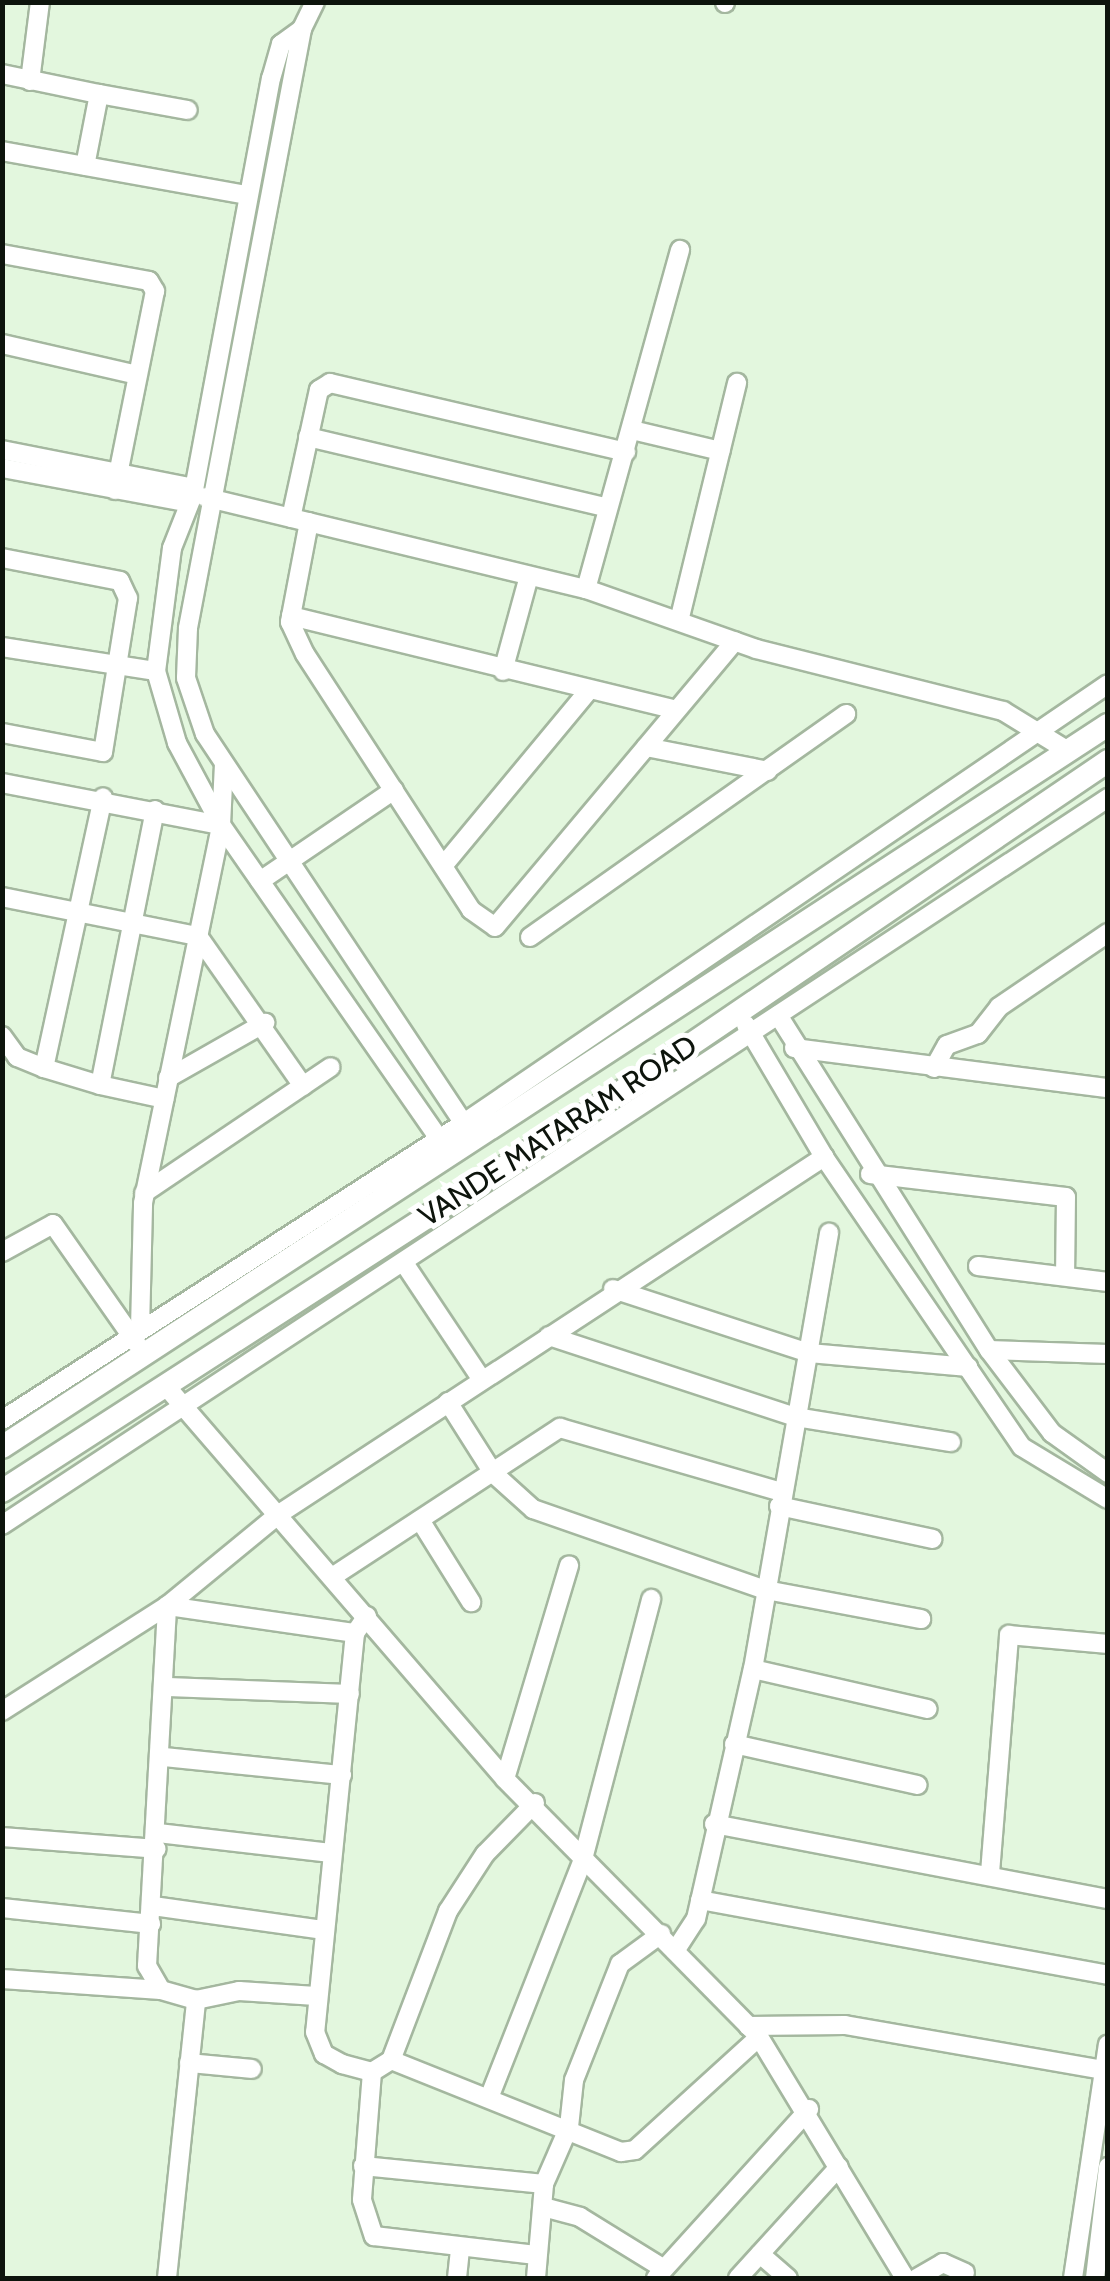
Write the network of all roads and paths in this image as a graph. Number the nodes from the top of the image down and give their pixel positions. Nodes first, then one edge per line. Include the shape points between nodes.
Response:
1 (40, 2) edge
2 (315, 2) edge
3 (302, 29) junction
4 (2, 74) edge
5 (30, 81) junction
6 (99, 94) junction
7 (188, 110) dead end
8 (2, 151) edge
9 (85, 166) junction
10 (246, 194) junction
11 (680, 250) dead end
12 (2, 254) edge
13 (2, 344) edge
14 (137, 375) junction
15 (736, 383) dead end
16 (632, 430) junction
17 (308, 437) junction
18 (2, 450) edge
19 (722, 451) junction
20 (626, 452) junction
21 (2, 468) edge
22 (117, 481) junction
23 (189, 495) junction
24 (214, 499) junction
25 (608, 508) junction
26 (300, 520) junction
27 (2, 558) edge
28 (529, 576) junction
29 (586, 589) junction
30 (290, 616) junction
31 (680, 617) junction
32 (735, 641) junction
33 (2, 647) edge
34 (114, 669) junction
35 (503, 670) junction
36 (156, 671) junction
37 (1108, 684) edge
38 (589, 690) junction
39 (673, 709) junction
40 (846, 714) dead end
41 (1108, 725) edge
42 (1044, 728) junction
43 (2, 734) edge
44 (646, 747) junction
45 (1068, 751) junction
46 (1108, 761) edge
47 (224, 764) junction
48 (768, 771) junction
49 (2, 783) edge
50 (394, 790) junction
51 (103, 797) junction
52 (1108, 798) edge
53 (155, 810) junction
54 (222, 826) junction
55 (288, 862) junction
56 (443, 866) junction
57 (260, 881) junction
58 (2, 897) edge
59 (77, 914) junction
60 (132, 926) junction
61 (1108, 934) edge
62 (198, 936) junction
63 (530, 937) dead end
64 (1086, 948) junction
65 (1108, 952) edge
66 (778, 1015) junction
67 (265, 1023) junction
68 (745, 1023) junction
69 (2, 1036) edge
70 (794, 1048) junction
71 (331, 1067) dead end
72 (44, 1068) junction
73 (934, 1068) junction
74 (168, 1078) junction
75 (100, 1085) junction
76 (303, 1086) junction
77 (1108, 1088) edge
78 (165, 1099) junction
79 (469, 1132) junction
80 (446, 1147) junction
81 (824, 1157) junction
82 (870, 1174) junction
83 (144, 1193) junction
84 (829, 1233) dead end
85 (2, 1252) edge
86 (406, 1266) junction
87 (978, 1266) dead end
88 (1065, 1276) junction
89 (1108, 1282) edge
90 (613, 1289) junction
91 (136, 1333) junction
92 (549, 1336) junction
93 (989, 1350) junction
94 (810, 1353) junction
95 (1108, 1354) edge
96 (145, 1357) junction
97 (968, 1367) junction
98 (482, 1380) junction
99 (165, 1385) junction
100 (448, 1402) junction
101 (181, 1409) junction
102 (796, 1417) junction
103 (2, 1420) edge
104 (951, 1442) dead end
105 (2, 1447) edge
106 (1108, 1472) edge
107 (493, 1473) junction
108 (2, 1491) edge
109 (1108, 1498) edge
110 (781, 1499) junction
111 (279, 1514) junction
112 (420, 1520) junction
113 (2, 1524) edge
114 (933, 1539) dead end
115 (569, 1565) dead end
116 (334, 1576) junction
117 (766, 1590) junction
118 (651, 1599) dead end
119 (472, 1602) dead end
120 (167, 1606) junction
121 (367, 1616) junction
122 (921, 1619) dead end
123 (355, 1633) junction
124 (1108, 1644) edge
125 (753, 1669) junction
126 (168, 1687) junction
127 (350, 1694) junction
128 (927, 1708) dead end
129 (2, 1711) edge
130 (734, 1744) junction
131 (164, 1757) junction
132 (342, 1776) junction
133 (506, 1780) junction
134 (917, 1785) dead end
135 (534, 1802) junction
136 (714, 1824) junction
137 (2, 1837) edge
138 (157, 1841) junction
139 (330, 1853) junction
140 (583, 1859) junction
141 (990, 1873) junction
142 (1108, 1898) edge
143 (700, 1900) junction
144 (2, 1908) edge
145 (152, 1915) junction
146 (324, 1930) junction
147 (661, 1934) junction
148 (676, 1951) junction
149 (1108, 1975) edge
150 (2, 1979) edge
151 (160, 1990) junction
152 (316, 1996) junction
153 (196, 2000) junction
154 (754, 2032) junction
155 (1108, 2046) edge
156 (391, 2060) junction
157 (189, 2063) junction
158 (252, 2069) dead end
159 (1104, 2070) junction
160 (372, 2072) junction
161 (491, 2093) junction
162 (810, 2109) junction
163 (570, 2126) junction
164 (363, 2166) junction
165 (839, 2167) junction
166 (1108, 2167) edge
167 (544, 2184) junction
168 (548, 2208) junction
169 (460, 2249) junction
170 (760, 2254) junction
171 (536, 2255) junction
172 (1100, 2268) edge
173 (1073, 2269) edge
174 (659, 2273) edge
175 (964, 2273) dead end
176 (540, 2277) edge
177 (167, 2278) edge
178 (456, 2278) edge
179 (738, 2278) edge
180 (788, 2278) edge
181 (904, 2278) edge
182 (917, 2278) edge

1 - 5 street
2 - 3 street
3 - 10 street via 282,44
3 - 24 street
4 - 5 street
5 - 6 street
6 - 7 street
6 - 9 street
8 - 9 street
9 - 10 street
10 - 23 street
11 - 16 street
12 - 14 street via 149,281
13 - 14 street
14 - 22 street
15 - 19 street
16 - 19 street
16 - 20 street
17 - 20 street via 319,390 330,383
17 - 25 street
17 - 26 street
18 - 22 street
19 - 31 street
20 - 25 street
21 - 22 street
22 - 23 street
23 - 24 street
23 - 36 street
24 - 26 street
24 - 47 street via 186,678
25 - 29 street
26 - 28 street
26 - 30 street
27 - 34 street via 120,581 128,598
28 - 29 street
28 - 35 street
29 - 31 street
30 - 35 street
30 - 50 street via 305,654
31 - 32 street
32 - 39 street
32 - 42 street
33 - 34 street
34 - 36 street
34 - 43 street via 103,752
35 - 38 street
36 - 54 street via 177,742
37 - 42 street
38 - 39 street
38 - 56 street
39 - 44 street
40 - 48 street
41 - 45 main road, VANDE MATARAM ROAD
42 - 45 street
42 - 79 street
44 - 48 street via 694,764
44 - 56 street via 494,927 482,923
45 - 79 main road, VANDE MATARAM ROAD
46 - 68 main road, VANDE MATARAM ROAD
47 - 54 street
47 - 55 street
48 - 63 street
49 - 51 street
50 - 55 street
50 - 56 street
51 - 53 street
51 - 59 street
52 - 66 street
53 - 54 street
53 - 60 street
54 - 57 street
54 - 62 street
55 - 57 street
55 - 79 street
57 - 80 street
58 - 59 street
59 - 60 street
59 - 72 street
60 - 62 street
60 - 75 street
61 - 64 street
62 - 67 street
62 - 74 street
64 - 65 street
64 - 73 street via 999,1007 978,1034 947,1045
66 - 68 street
66 - 70 street
67 - 74 street
67 - 76 street
68 - 81 street
68 - 86 street
68 - 99 main road, VANDE MATARAM ROAD
69 - 72 street via 16,1057
70 - 73 street
70 - 82 street
71 - 76 street
72 - 75 street
73 - 77 street
74 - 78 street
75 - 78 street
76 - 83 street
78 - 83 street
79 - 80 main road, VANDE MATARAM ROAD
80 - 91 street
80 - 96 main road, VANDE MATARAM ROAD
81 - 90 street
81 - 97 street
82 - 88 street via 1066,1197
82 - 93 street
83 - 91 street
84 - 94 street
85 - 91 street via 53,1224
86 - 98 street
86 - 101 street
87 - 88 street
88 - 89 street
90 - 92 street
90 - 94 street
91 - 96 street
91 - 103 street
92 - 98 street
92 - 102 street
93 - 95 street
93 - 106 street via 1052,1433
94 - 97 street
94 - 102 street
96 - 105 main road, VANDE MATARAM ROAD
97 - 109 street via 1022,1447
98 - 100 street
99 - 101 street
99 - 108 main road, VANDE MATARAM ROAD
100 - 107 street
100 - 111 street
101 - 111 street
101 - 113 street
102 - 104 street
102 - 110 street
107 - 110 street via 551,1432 578,1428
107 - 112 street
107 - 117 street via 533,1509
110 - 114 street
110 - 117 street
111 - 116 street
111 - 120 street
112 - 116 street
112 - 119 street
115 - 133 street
116 - 121 street
117 - 122 street
117 - 125 street
118 - 140 street
120 - 123 street
120 - 126 street
120 - 129 street
121 - 123 street
121 - 133 street
123 - 127 street
124 - 141 street via 1009,1635
125 - 128 street
125 - 130 street
126 - 127 street
126 - 131 street
127 - 132 street
130 - 134 street
130 - 136 street
131 - 132 street
131 - 138 street
132 - 139 street
133 - 135 street
135 - 140 street
135 - 156 street via 448,1911
136 - 141 street
136 - 143 street
137 - 138 street
138 - 139 street
138 - 145 street
139 - 146 street
140 - 147 street
140 - 161 street
141 - 142 street
143 - 148 street
143 - 149 street
144 - 145 street
145 - 146 street
145 - 151 street via 147,1966
146 - 152 street
147 - 148 street
147 - 163 street via 620,1964 574,2080
148 - 154 street
150 - 151 street
151 - 153 street
152 - 153 street via 239,1990
152 - 160 street via 324,2054
153 - 157 street
154 - 159 street via 845,2024
154 - 162 street
154 - 163 street via 635,2150
155 - 159 street
156 - 160 street
156 - 161 street
157 - 158 street
157 - 177 street
159 - 173 street
160 - 164 street
161 - 163 street
162 - 165 street
162 - 174 street
163 - 167 street
164 - 167 street
164 - 169 street via 374,2236
165 - 170 street
165 - 181 street
166 - 172 street
167 - 168 street
168 - 171 street
168 - 174 street via 580,2217
169 - 171 street
169 - 178 street
170 - 179 street
170 - 180 street
171 - 176 street
172 - 173 street
175 - 182 street via 942,2263

